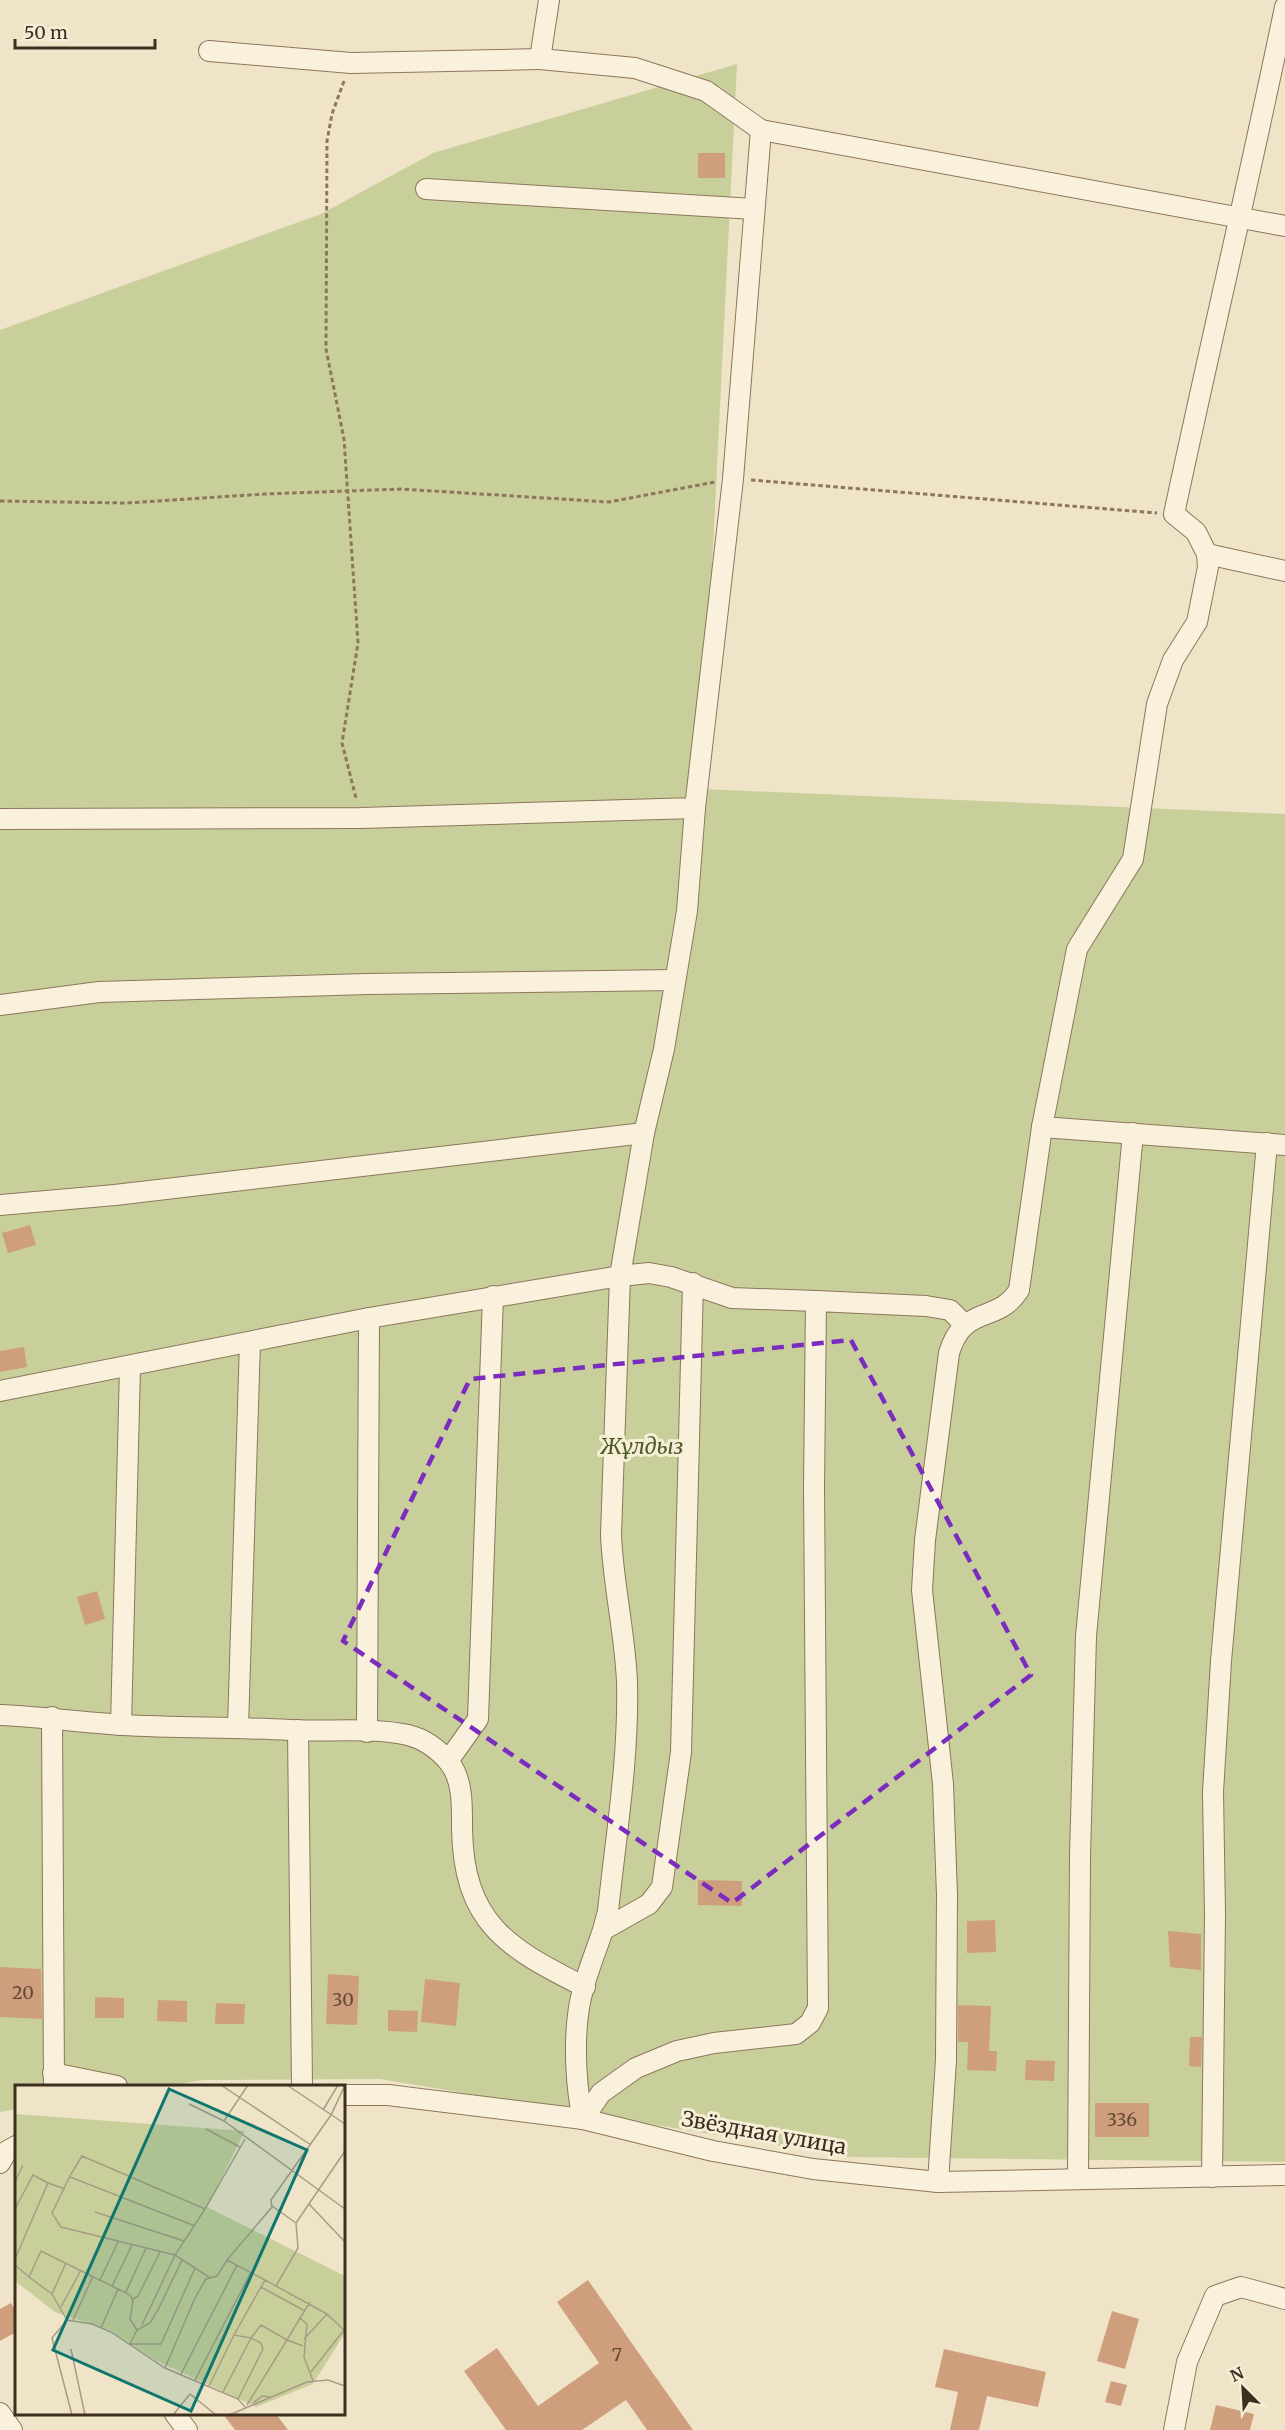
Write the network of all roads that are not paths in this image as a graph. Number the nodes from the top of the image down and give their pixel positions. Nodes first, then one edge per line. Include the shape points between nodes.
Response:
1 (549, 0) edge
2 (1285, 7) edge
3 (209, 51) dead end
4 (540, 60) junction
5 (761, 130) junction
6 (426, 189) dead end
7 (754, 209) junction
8 (1241, 216) junction
9 (1285, 226) edge
10 (1207, 554) junction
11 (1285, 571) edge
12 (695, 808) junction
13 (0, 819) edge
14 (675, 980) junction
15 (0, 1005) edge
16 (1042, 1127) junction
17 (644, 1133) junction
18 (1133, 1133) junction
19 (1276, 1144) edge
20 (0, 1205) edge
21 (620, 1276) junction
22 (693, 1283) junction
23 (493, 1296) junction
24 (816, 1301) junction
25 (369, 1318) junction
26 (965, 1325) junction
27 (250, 1342) junction
28 (130, 1367) junction
29 (0, 1391) edge
30 (0, 1715) edge
31 (52, 1717) junction
32 (122, 1725) junction
33 (238, 1728) junction
34 (298, 1730) junction
35 (367, 1732) junction
36 (448, 1761) junction
37 (603, 1930) junction
38 (585, 1987) junction
39 (54, 2080) edge
40 (106, 2085) edge
41 (302, 2085) edge
42 (345, 2095) edge
43 (583, 2119) junction
44 (1285, 2175) edge
45 (1212, 2177) junction
46 (1078, 2179) junction
47 (938, 2182) junction
48 (1285, 2299) edge
49 (0, 2413) edge
50 (176, 2415) edge
51 (12, 2430) edge
52 (187, 2430) edge
53 (1174, 2430) edge

1 - 4 street
2 - 8 street
3 - 4 street via 351,63
4 - 5 street via 635,68 706,91
5 - 7 street
5 - 8 street
6 - 7 street
7 - 12 street via 733,479
8 - 9 street
8 - 10 street via 1222,286 1174,514 1196,532
10 - 11 street
10 - 16 street via 1197,622 1173,660 1157,704 1133,859 1077,949
12 - 13 street via 361,818
12 - 14 street via 687,911
14 - 15 street via 99,992
14 - 17 street
16 - 18 street
16 - 26 street via 1019,1290 1011,1303
17 - 20 street
17 - 21 street
18 - 19 street
18 - 46 street via 1086,1636
19 - 45 street via 1221,1661 1213,1792
21 - 22 street via 649,1273
21 - 23 street
21 - 37 street via 611,1535 627,1680 626,1724
22 - 24 street via 732,1298
22 - 37 street via 682,1729 662,1887 649,1904
23 - 25 street
23 - 36 street via 478,1719
24 - 26 street via 926,1306 950,1310
24 - 43 street via 818,2008 810,2023 796,2034 714,2043 677,2051 636,2068 602,2093
25 - 27 street
25 - 35 street
26 - 47 street via 954,1336 949,1353 922,1590 943,1784 947,1895 946,2060
27 - 28 street
27 - 33 street
28 - 29 street
28 - 32 street
30 - 31 street
31 - 32 street
31 - 39 street
32 - 33 street
33 - 34 street
34 - 35 street
34 - 41 street
35 - 36 street via 407,1735 430,1744
36 - 38 street via 461,1794 465,1873 472,1897 489,1923 529,1959
37 - 38 street
38 - 43 street via 578,2016 578,2085
39 - 40 street
42 - 43 street, Звёздная улица via 388,2095
43 - 47 street, Звёздная улица via 713,2151 802,2167
44 - 45 street, Звёздная улица
45 - 46 street, Звёздная улица
46 - 47 street, Звёздная улица
48 - 53 street via 1241,2287 1215,2296 1187,2362
49 - 51 street
50 - 52 street

